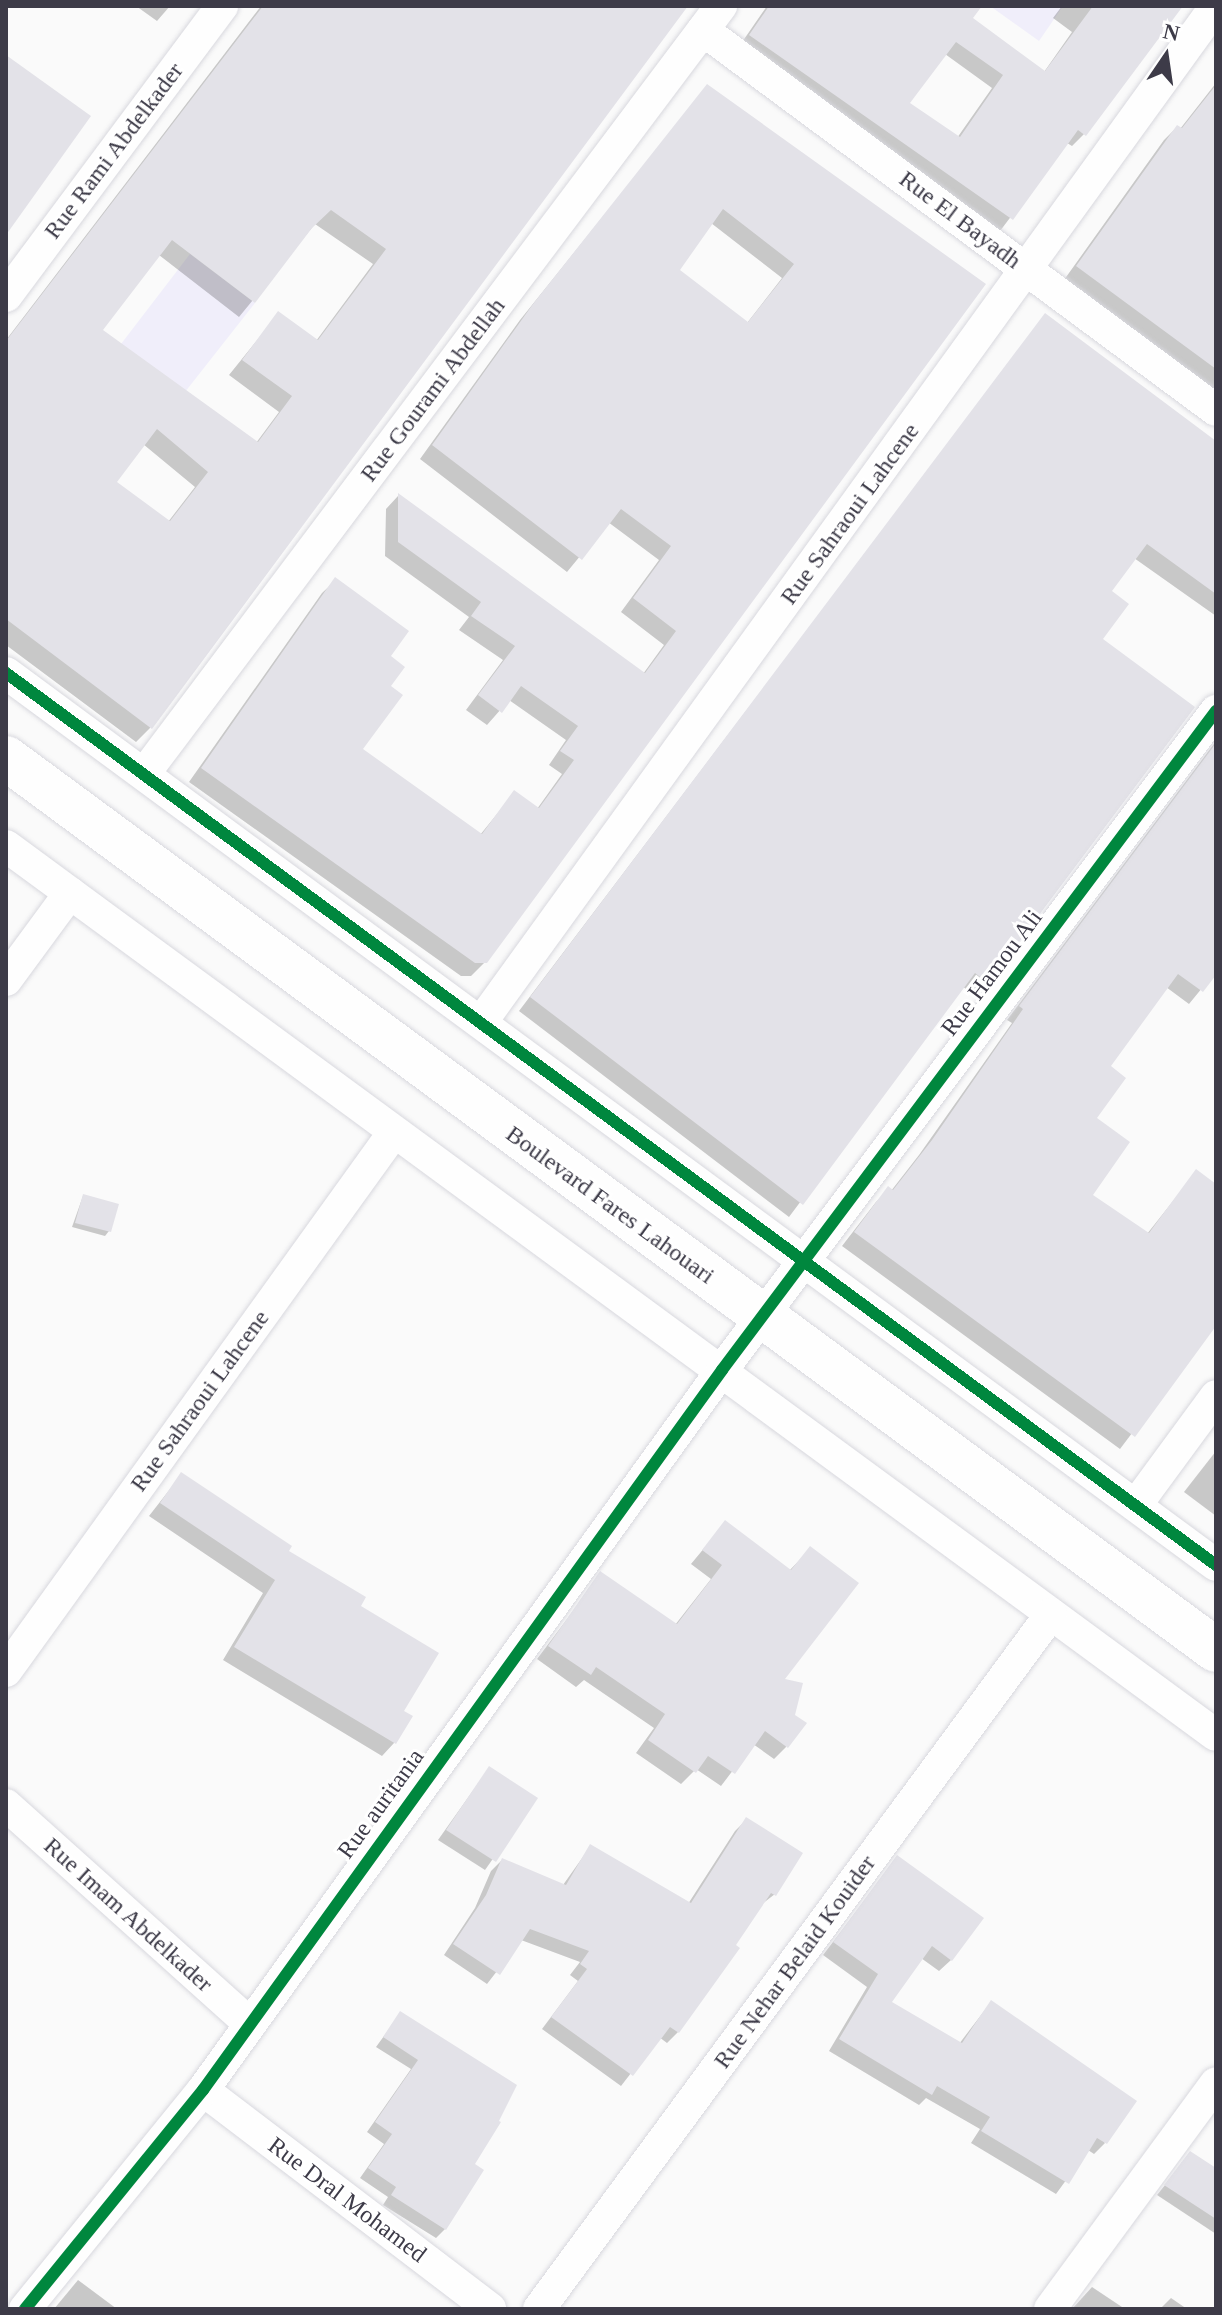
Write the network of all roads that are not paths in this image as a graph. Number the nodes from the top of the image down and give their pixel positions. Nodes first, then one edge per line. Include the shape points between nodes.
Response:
1 (222, 6) edge
2 (1216, 6) edge
3 (712, 18) edge
4 (1027, 270) junction
5 (6, 296) edge
6 (1216, 410) edge
7 (6, 673) edge
8 (1216, 711) edge
9 (6, 758) edge
10 (144, 774) junction
11 (6, 846) edge
12 (70, 893) junction
13 (6, 980) edge
14 (482, 1021) junction
15 (394, 1132) junction
16 (804, 1262) junction
17 (764, 1318) junction
18 (722, 1370) junction
19 (1216, 1396) edge
20 (1136, 1505) junction
21 (1216, 1565) edge
22 (1051, 1614) junction
23 (1216, 1650) edge
24 (6, 1671) edge
25 (1216, 1735) edge
26 (6, 1805) edge
27 (250, 2024) junction
28 (1216, 2083) edge
29 (203, 2090) junction
30 (25, 2309) edge
31 (490, 2309) edge
32 (539, 2309) edge
33 (1050, 2309) edge

1 - 5 street, Rue Rami Abdelkader
2 - 4 street, Rue Sahraoui Lahcene
3 - 4 street, Rue El Bayadh
3 - 10 street, Rue Gourami Abdellah
4 - 6 street, Rue El Bayadh
4 - 14 street, Rue Sahraoui Lahcene
7 - 10 street
8 - 16 street, Rue Hamou Ali
9 - 17 main road, Boulevard Fares Lahouari
10 - 14 street
11 - 12 street
12 - 13 street
12 - 15 street
14 - 16 street
15 - 18 street
15 - 24 street, Rue Sahraoui Lahcene
16 - 17 street, Rue Hamou Ali
16 - 20 street
17 - 18 street, Rue auritania
17 - 23 main road, Boulevard Fares Lahouari
18 - 22 street
18 - 27 street, Rue auritania
19 - 20 street
20 - 21 street
22 - 25 street
22 - 32 street, Rue Nehar Belaid Kouider
26 - 27 street, Rue Imam Abdelkader
27 - 29 street, Rue auritania
28 - 33 street
29 - 30 street, Rue auritania
29 - 31 street, Rue Dral Mohamed

